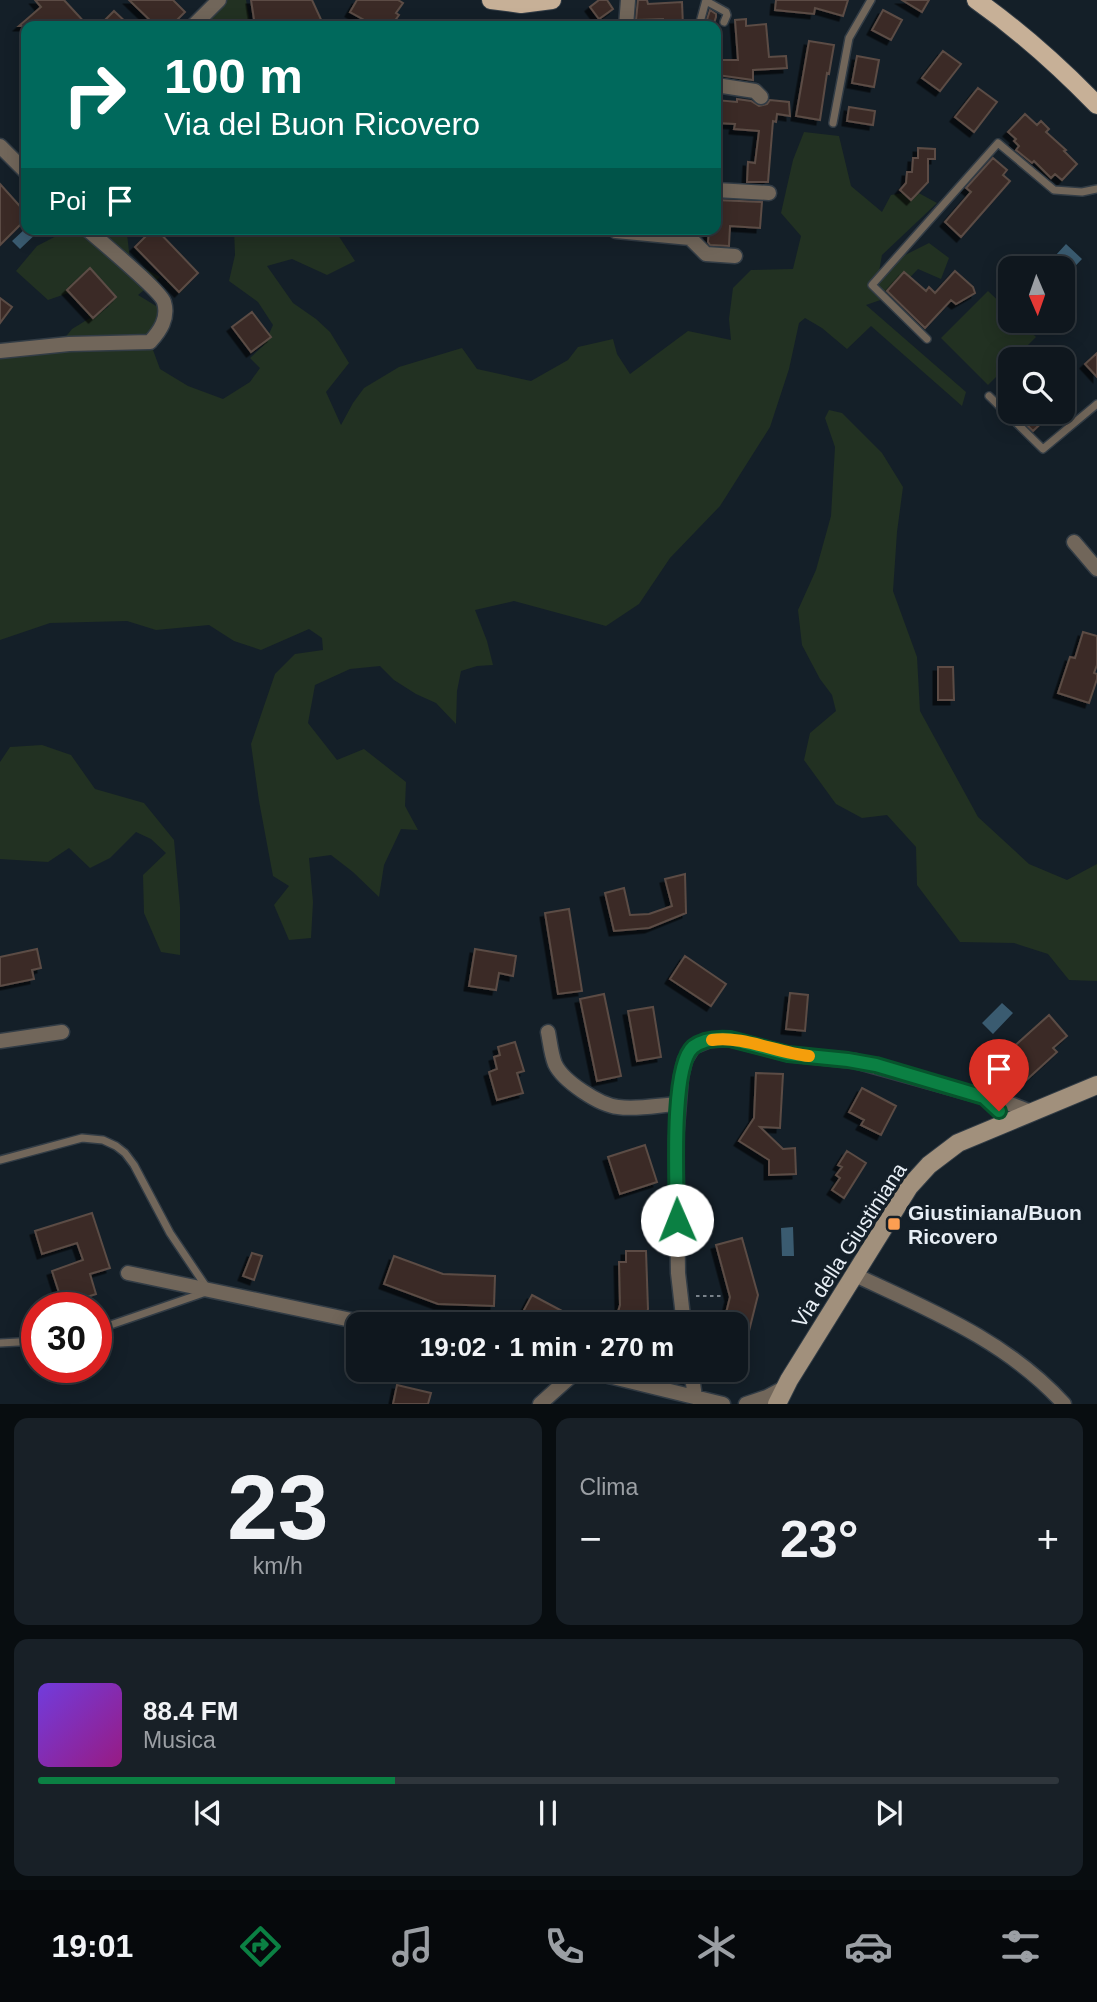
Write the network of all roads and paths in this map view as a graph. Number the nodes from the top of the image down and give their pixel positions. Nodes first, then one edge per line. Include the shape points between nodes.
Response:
1 (219, 0) edge
2 (491, 0) edge
3 (552, 0) edge
4 (628, 0) edge
5 (706, 0) edge
6 (871, 0) edge
7 (976, 0) edge
8 (198, 21) edge
9 (626, 21) edge
10 (700, 21) edge
11 (724, 22) dead end
12 (721, 86) edge
13 (761, 97) dead end
14 (1097, 105) edge
15 (833, 122) dead end
16 (0, 146) edge
17 (21, 167) edge
18 (1097, 189) edge
19 (721, 190) edge
20 (769, 193) dead end
21 (93, 235) edge
22 (658, 235) edge
23 (735, 256) dead end
24 (927, 339) dead end
25 (0, 351) edge
26 (989, 396) dead end
27 (1097, 404) edge
28 (1074, 542) dead end
29 (1097, 569) edge
30 (548, 1031) dead end
31 (62, 1032) dead end
32 (0, 1041) edge
33 (1097, 1085) edge
34 (984, 1097) junction
35 (678, 1104) junction
36 (1031, 1112) junction
37 (1005, 1123) junction
38 (0, 1160) edge
39 (128, 1273) dead end
40 (855, 1275) junction
41 (209, 1291) junction
42 (681, 1296) junction
43 (724, 1296) dead end
44 (683, 1312) edge
45 (346, 1319) edge
46 (112, 1324) edge
47 (21, 1342) edge
48 (0, 1343) edge
49 (565, 1382) edge
50 (633, 1382) edge
51 (693, 1382) edge
52 (780, 1396) edge
53 (695, 1397) junction
54 (540, 1404) edge
55 (723, 1404) edge
56 (746, 1404) edge
57 (1064, 1404) edge

1 - 8 street
2 - 3 main road via 521,4
4 - 9 street
5 - 10 lane
5 - 11 lane via 726,12
6 - 15 lane via 849,38
7 - 14 main road via 1051,60
12 - 13 street via 755,91
16 - 17 street
18 - 24 lane via 1054,190 998,143 872,285
19 - 20 street
21 - 25 street via 164,301 162,328 149,342
22 - 23 street via 690,238 706,254
26 - 27 lane via 1043,449
28 - 29 street
30 - 35 street via 558,1069 595,1099 623,1108
31 - 32 street
33 - 36 street, Via della Giustiniana
34 - 35 street via 865,1063 788,1054 720,1038 704,1041 687,1055
34 - 36 street
34 - 37 street
35 - 42 street
36 - 37 street, Via della Giustiniana
37 - 40 street, Via della Giustiniana via 958,1143 929,1165 909,1187
38 - 41 lane via 82,1138 116,1146 134,1165 170,1233
39 - 41 street
40 - 52 street, Via della Giustiniana
40 - 57 street via 990,1342
41 - 45 street
41 - 46 lane
42 - 43 path
42 - 44 street
47 - 48 lane
49 - 54 street
50 - 53 street
51 - 53 street
52 - 56 street
53 - 55 street

